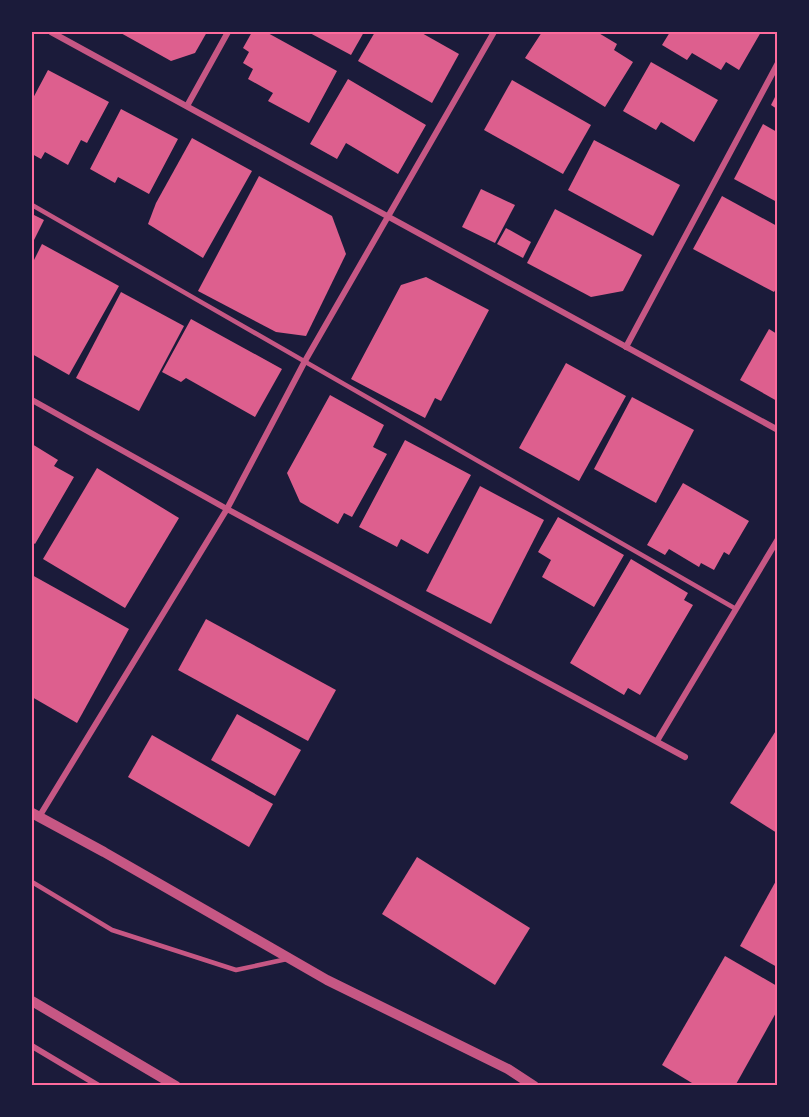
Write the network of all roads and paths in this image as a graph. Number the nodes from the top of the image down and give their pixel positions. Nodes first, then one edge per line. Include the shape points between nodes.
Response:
1 (51, 32) edge
2 (228, 32) edge
3 (494, 32) edge
4 (777, 63) edge
5 (187, 106) junction
6 (32, 205) edge
7 (388, 217) junction
8 (626, 347) junction
9 (305, 361) junction
10 (32, 400) edge
11 (777, 430) edge
12 (227, 510) junction
13 (777, 539) edge
14 (736, 609) junction
15 (657, 741) junction
16 (685, 757) dead end
17 (35, 815) edge
18 (32, 882) edge
19 (290, 958) junction
20 (32, 1001) edge
21 (32, 1046) edge
22 (99, 1086) edge
23 (176, 1086) edge
24 (534, 1086) edge

1 - 5 street
2 - 5 street
3 - 7 street
4 - 8 street
5 - 7 street
6 - 9 lane
7 - 8 street
7 - 9 street
8 - 11 street
9 - 12 street
9 - 14 lane
10 - 12 street
12 - 15 street
12 - 17 street
13 - 14 street
14 - 15 street
15 - 16 street
17 - 19 street
18 - 19 lane via 112,930 236,970
19 - 24 street
20 - 23 street
21 - 22 street

